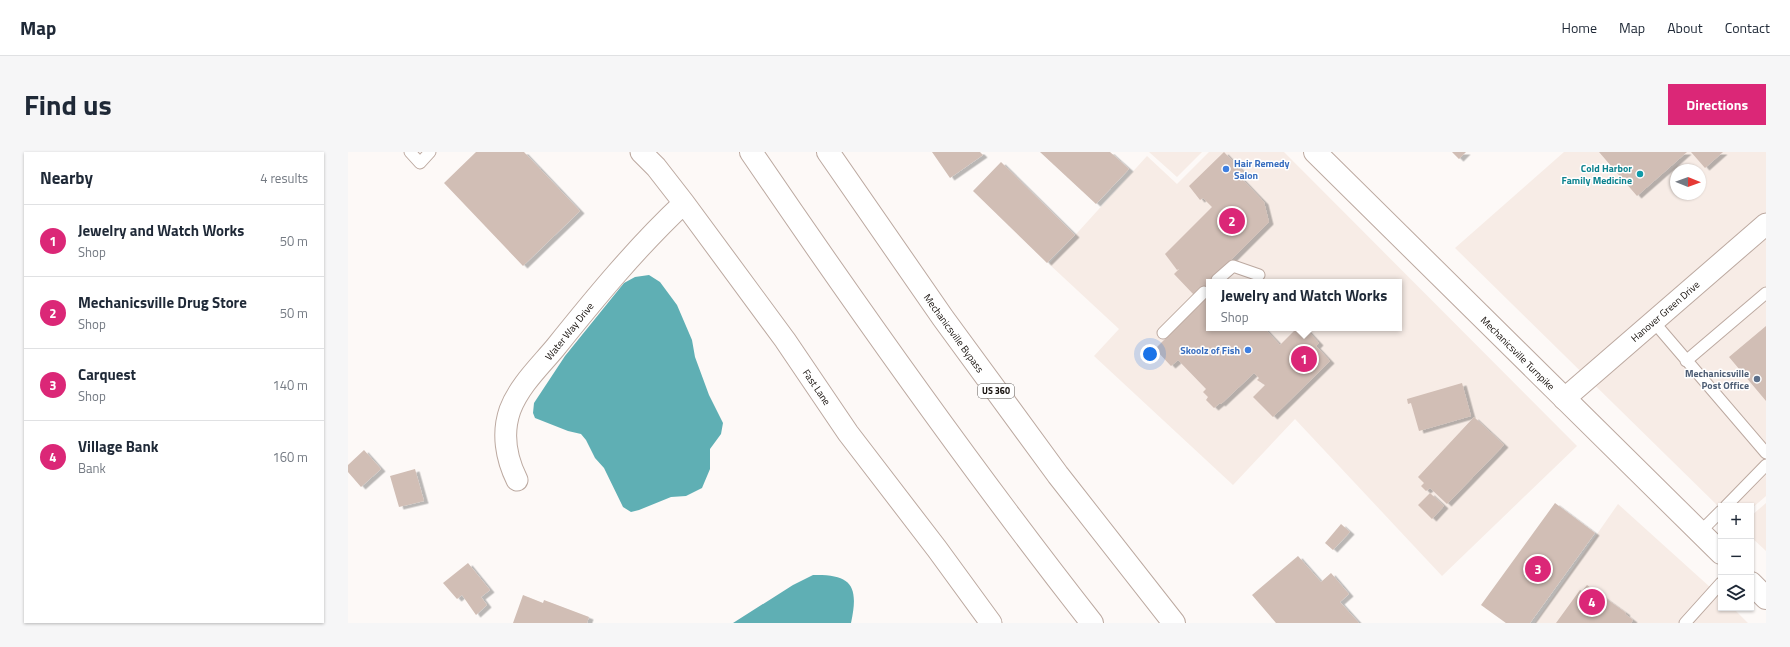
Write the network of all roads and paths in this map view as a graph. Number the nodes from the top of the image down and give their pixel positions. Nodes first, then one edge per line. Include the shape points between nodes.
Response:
1 (410, 152) edge
2 (430, 152) edge
3 (641, 152) edge
4 (751, 152) edge
5 (828, 152) edge
6 (1315, 152) edge
7 (684, 203) junction
8 (1766, 224) edge
9 (1259, 275) dead end
10 (1218, 279) edge
11 (1204, 292) dead end
12 (1766, 293) edge
13 (1653, 321) junction
14 (1164, 333) dead end
15 (1686, 361) junction
16 (1564, 399) junction
17 (1766, 453) edge
18 (1766, 465) edge
19 (517, 480) dead end
20 (1729, 503) edge
21 (1718, 514) edge
22 (1700, 532) junction
23 (1718, 550) edge
24 (1062, 585) junction
25 (1718, 586) edge
26 (1754, 586) edge
27 (1155, 598) junction
28 (1766, 598) edge
29 (991, 623) edge
30 (1088, 623) edge
31 (1092, 623) edge
32 (1174, 623) edge
33 (1178, 623) edge
34 (1685, 623) edge

1 - 2 lane via 420,163
3 - 7 street, Fast Lane
4 - 24 main road via 853,301
5 - 27 main road, Mechanicsville Bypass / US 360 via 943,318 1058,475
6 - 16 main road, Mechanicsville Turnpike
7 - 19 street, Water Way Drive via 659,226 519,392 510,410 506,430 506,450
7 - 29 street, Fast Lane via 785,340 848,433
8 - 13 street, Hanover Green Drive
9 - 10 lane via 1233,266
11 - 14 lane
12 - 15 lane
13 - 15 lane
13 - 16 street, Hanover Green Drive
15 - 17 lane
16 - 22 main road, Mechanicsville Turnpike
18 - 20 lane
21 - 22 lane
22 - 23 main road, Mechanicsville Turnpike
24 - 30 main road
24 - 31 main road
25 - 34 lane
26 - 28 main road
27 - 32 main road, Mechanicsville Bypass / US 360
27 - 33 main road

